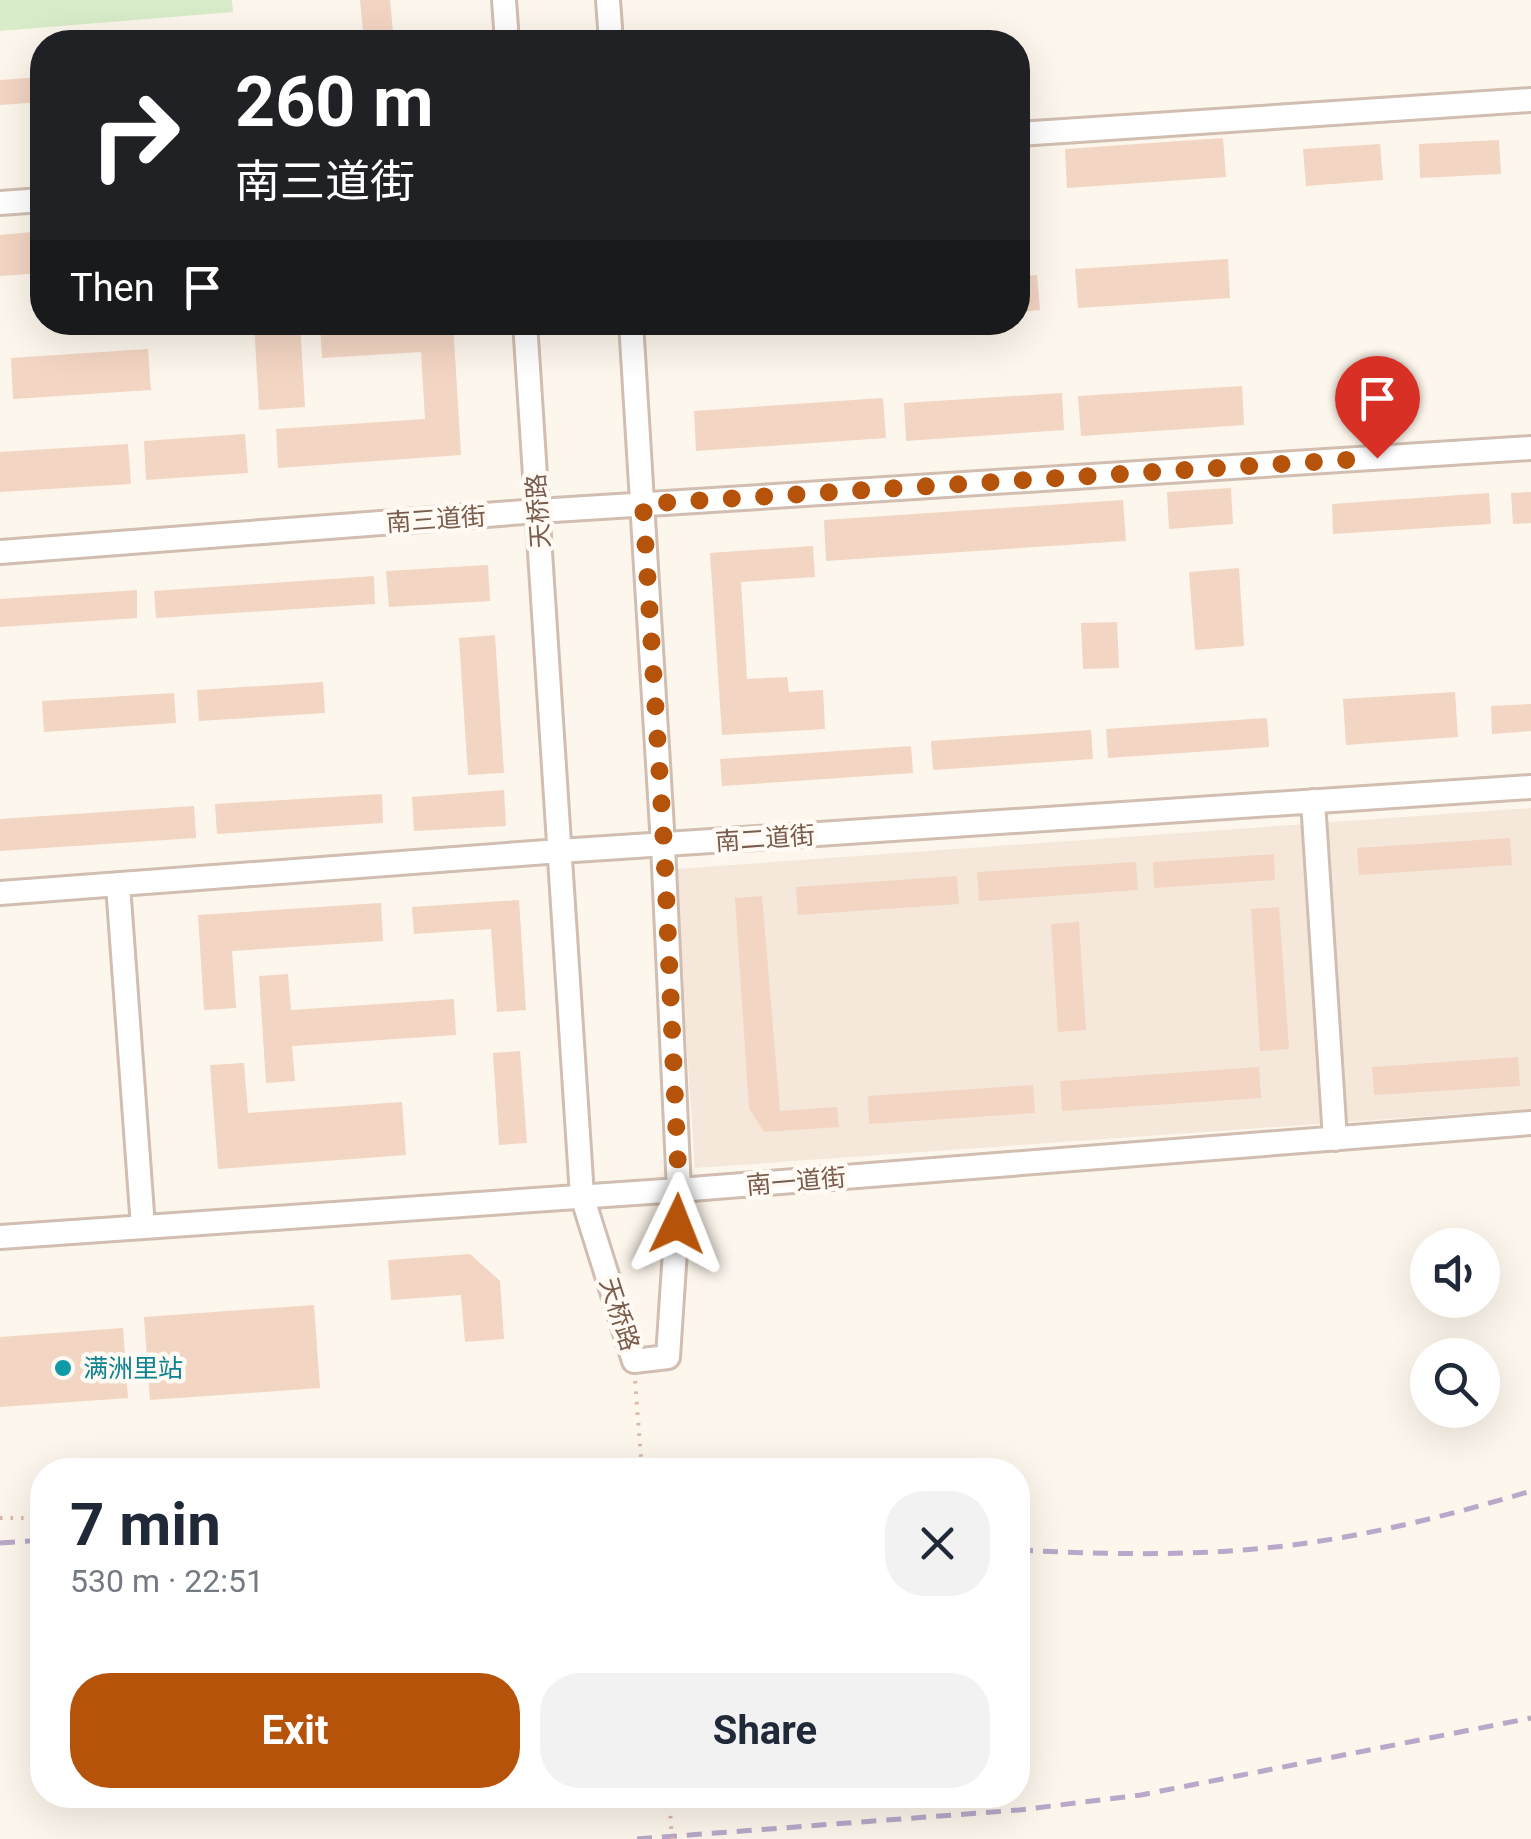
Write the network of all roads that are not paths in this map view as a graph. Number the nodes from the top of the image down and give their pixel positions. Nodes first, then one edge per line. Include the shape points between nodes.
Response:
1 (504, 0) edge
2 (608, 0) edge
3 (506, 30) edge
4 (610, 30) edge
5 (1531, 100) edge
6 (1030, 133) edge
7 (30, 201) edge
8 (0, 203) edge
9 (527, 335) edge
10 (631, 335) edge
11 (1531, 448) edge
12 (643, 504) junction
13 (538, 511) junction
14 (0, 552) edge
15 (1531, 787) edge
16 (1313, 800) junction
17 (664, 845) junction
18 (560, 852) junction
19 (118, 885) junction
20 (0, 893) edge
21 (1531, 1123) edge
22 (1335, 1138) junction
23 (679, 1190) junction
24 (582, 1196) junction
25 (142, 1228) junction
26 (0, 1237) edge

1 - 3 street
2 - 4 street
5 - 6 street
7 - 8 street
9 - 13 street, 天桥路
10 - 12 street, 天桥路
11 - 12 street, 南三道街
12 - 13 street, 南三道街
12 - 17 street, 天桥路
13 - 14 street, 南三道街
13 - 18 street, 天桥路
15 - 16 street, 南二道街
16 - 17 street, 南二道街
16 - 22 street
17 - 18 street, 南二道街
17 - 23 street, 天桥路
18 - 19 street, 南二道街
18 - 24 street, 天桥路
19 - 20 street, 南二道街
19 - 25 street
21 - 22 street, 南一道街
22 - 23 street, 南一道街
23 - 24 street, 南一道街
23 - 24 street, 天桥路 via 668,1357 634,1361
24 - 25 street, 南一道街
25 - 26 street, 南一道街

